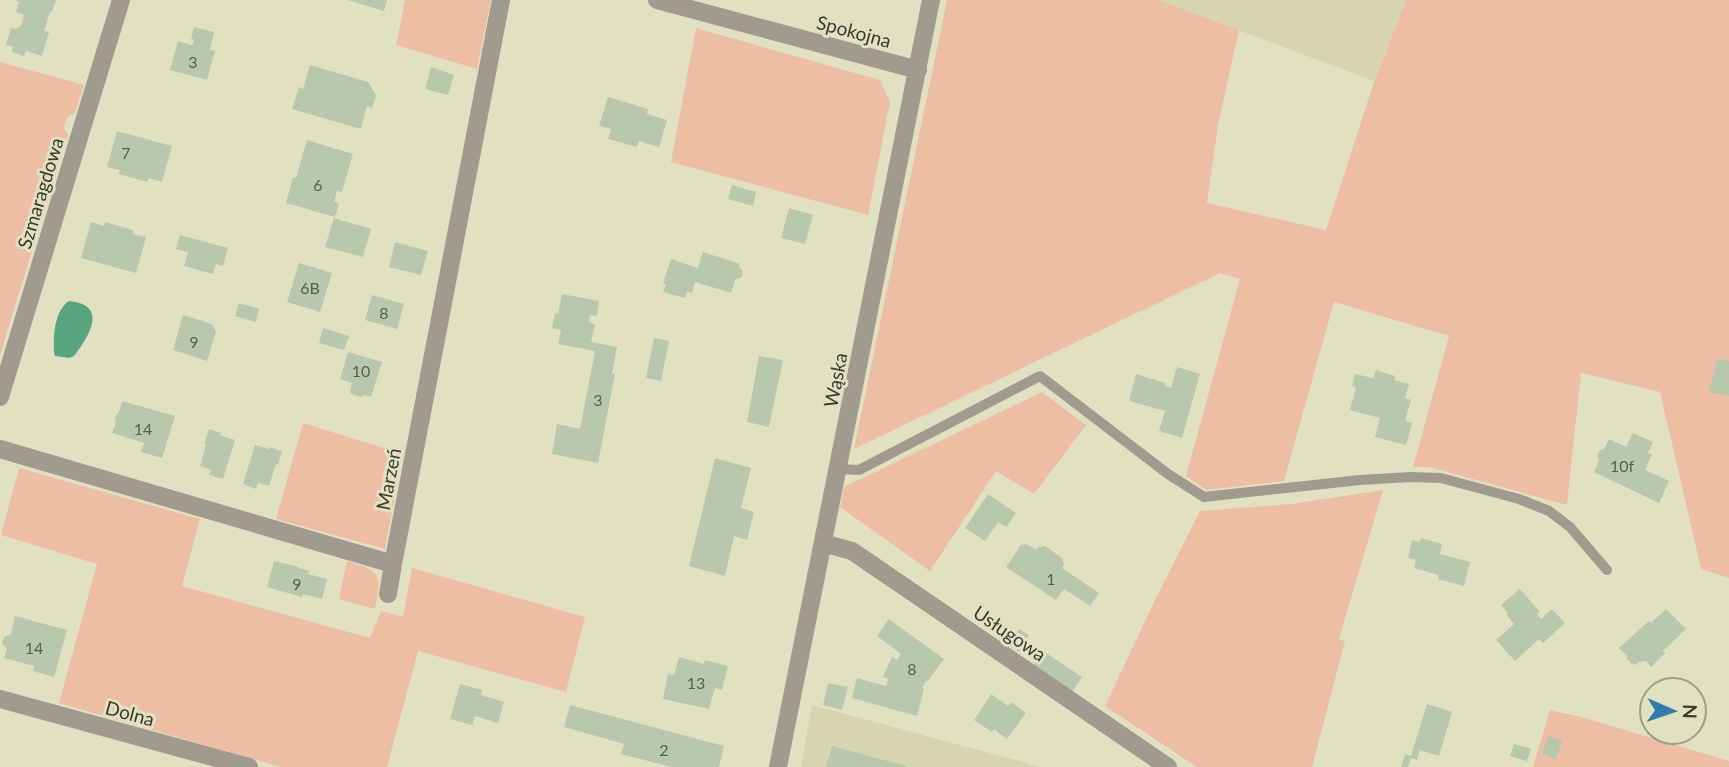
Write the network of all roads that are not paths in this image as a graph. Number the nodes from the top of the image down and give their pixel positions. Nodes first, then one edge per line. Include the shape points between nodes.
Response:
1 (121, 0) edge
2 (501, 0) edge
3 (657, 0) edge
4 (931, 0) edge
5 (918, 70) junction
6 (0, 397) edge
7 (0, 449) edge
8 (839, 469) junction
9 (823, 543) junction
10 (393, 564) junction
11 (1607, 570) dead end
12 (388, 594) dead end
13 (0, 699) edge
14 (249, 767) edge
15 (778, 767) edge
16 (1168, 767) edge

1 - 6 street, Szmaragdowa
2 - 10 street, Marzeń
3 - 5 street, Spokojna
4 - 5 street, Wąska
5 - 8 street, Wąska
7 - 10 street
8 - 9 street, Wąska
8 - 11 lane via 859,470 1040,376 1204,497 1360,480 1441,478 1549,511 1570,527
9 - 15 street, Wąska
9 - 16 street, Usługowa via 852,551
10 - 12 street, Marzeń
13 - 14 street, Dolna

